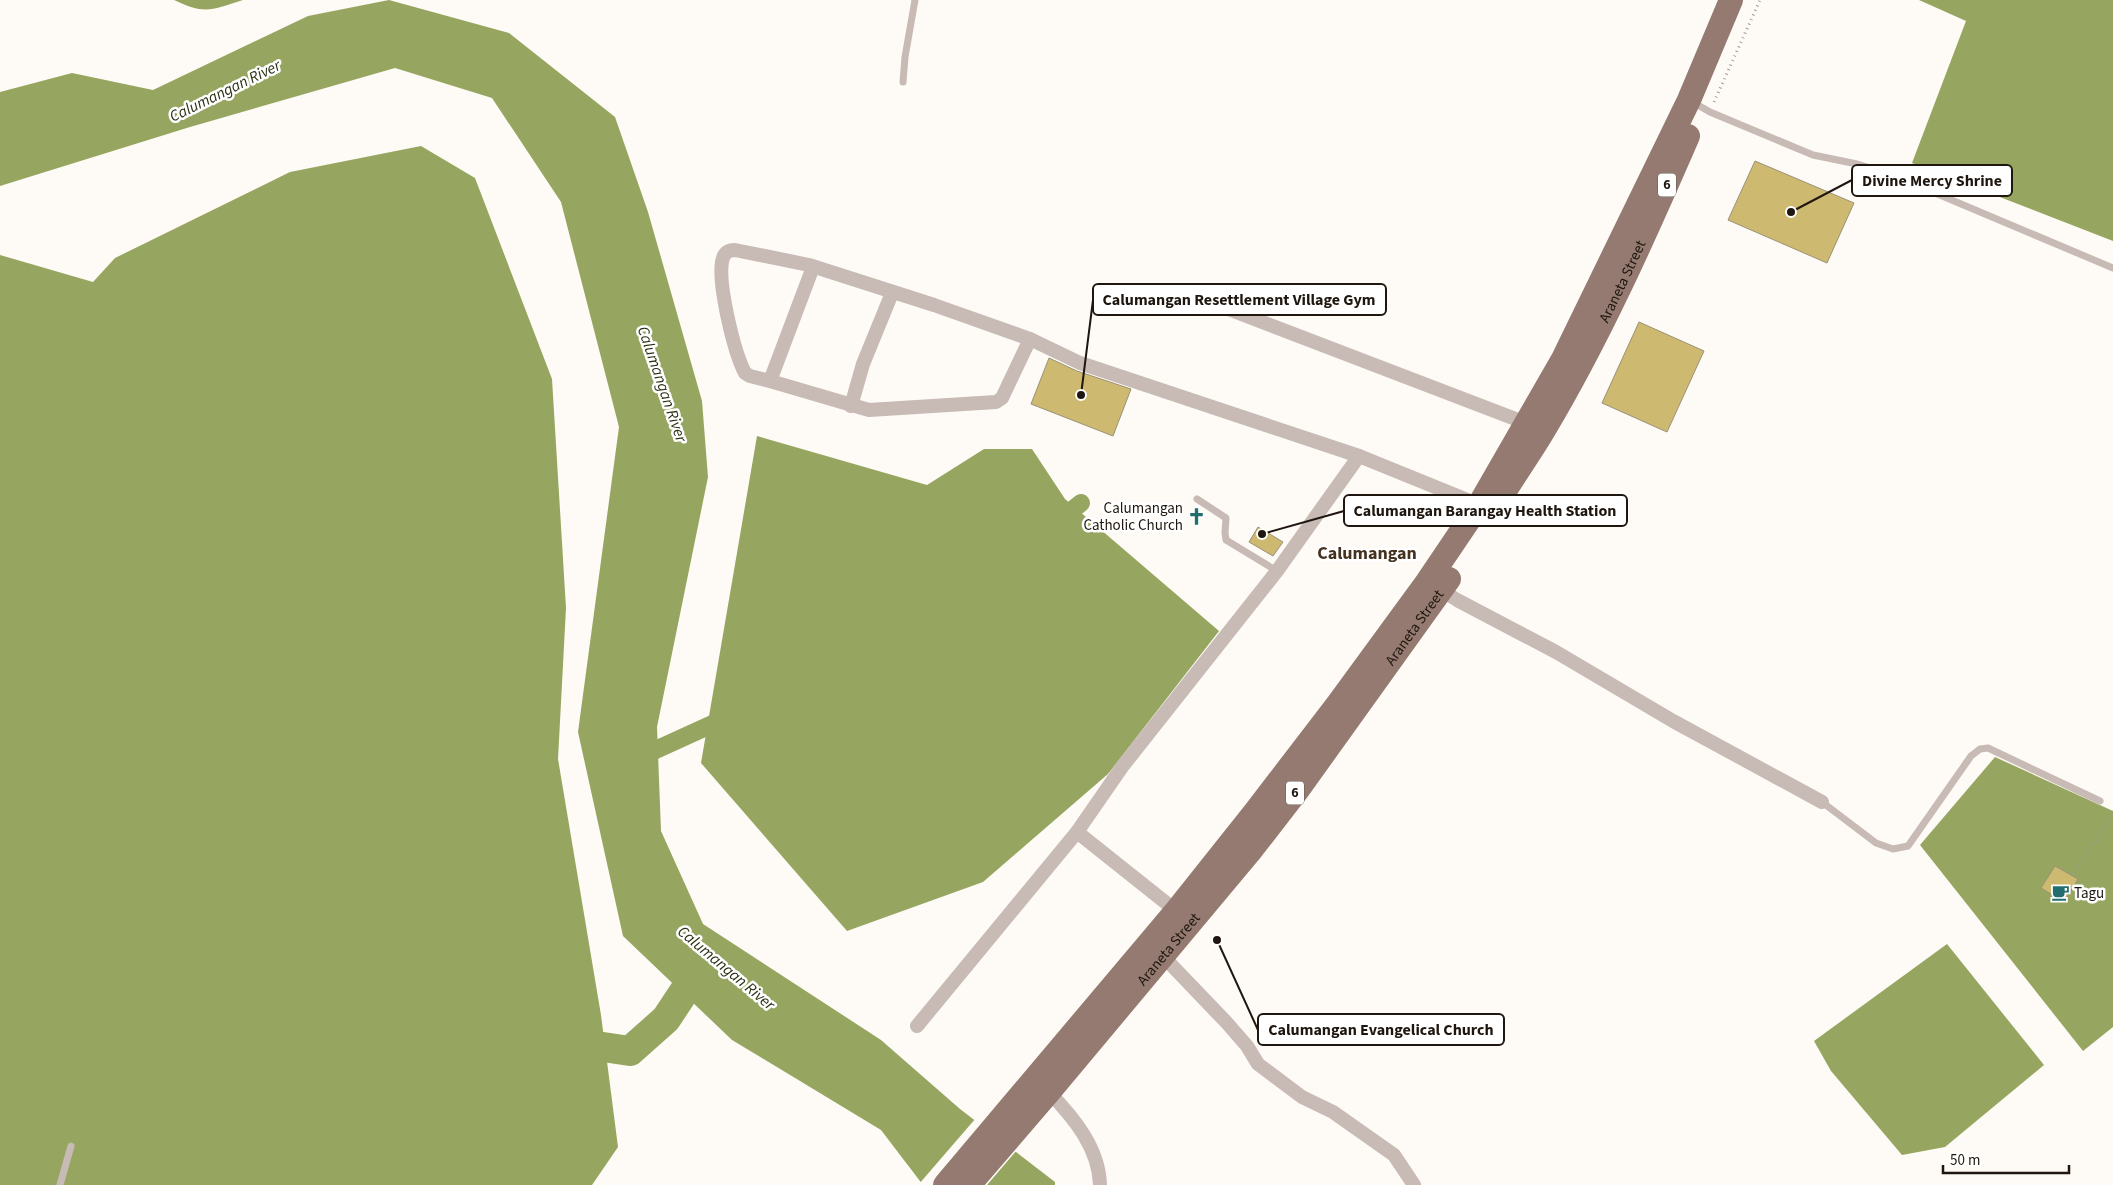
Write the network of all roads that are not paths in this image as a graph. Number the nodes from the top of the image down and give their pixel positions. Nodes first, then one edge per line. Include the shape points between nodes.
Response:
1 (914, 0) edge
2 (1731, 0) edge
3 (1749, 0) edge
4 (903, 82) dead end
5 (1695, 103) junction
6 (813, 267) junction
7 (2113, 268) edge
8 (1178, 290) dead end
9 (892, 293) junction
10 (1030, 339) junction
11 (770, 381) junction
12 (852, 406) junction
13 (1535, 426) junction
14 (1359, 456) junction
15 (1197, 499) dead end
16 (1486, 507) junction
17 (1277, 571) junction
18 (1444, 592) junction
19 (1822, 802) joint
20 (2100, 802) dead end
21 (1076, 832) junction
22 (1183, 917) junction
23 (1156, 949) junction
24 (917, 1026) dead end
25 (1049, 1092) junction
26 (1008, 1126) junction
27 (71, 1146) dead end
28 (60, 1185) edge
29 (945, 1185) edge
30 (969, 1185) edge
31 (1100, 1185) edge
32 (1414, 1185) edge

1 - 4 lane
2 - 5 highway
3 - 5 highway, Araneta Street / 6
5 - 7 lane via 1813,155 1890,174
5 - 13 highway via 1563,359
5 - 13 highway, Araneta Street / 6 via 1620,285 1578,367
6 - 9 street
6 - 11 street
6 - 11 street via 735,250 729,250 724,256 726,314 741,365 750,376
8 - 13 street
9 - 10 street
9 - 12 street via 863,364
10 - 12 street via 1002,398 996,402 882,410
10 - 14 street via 1080,363
11 - 12 street
13 - 16 highway
14 - 16 street
14 - 17 street
15 - 17 lane via 1224,515 1226,540
16 - 18 highway
17 - 21 street via 1122,767
18 - 19 street
18 - 22 highway via 1337,705
19 - 20 lane via 1876,843 1893,849 1908,846 1971,756 1980,749 1988,748
21 - 22 street
21 - 24 street
22 - 23 highway
23 - 25 highway, Araneta Street
23 - 26 highway
23 - 32 street via 1227,1023 1258,1064 1302,1097 1333,1112 1394,1155
25 - 26 highway, Araneta Street
25 - 31 street via 1064,1107 1092,1149 1100,1168
26 - 29 highway
26 - 30 highway, Araneta Street
27 - 28 lane

